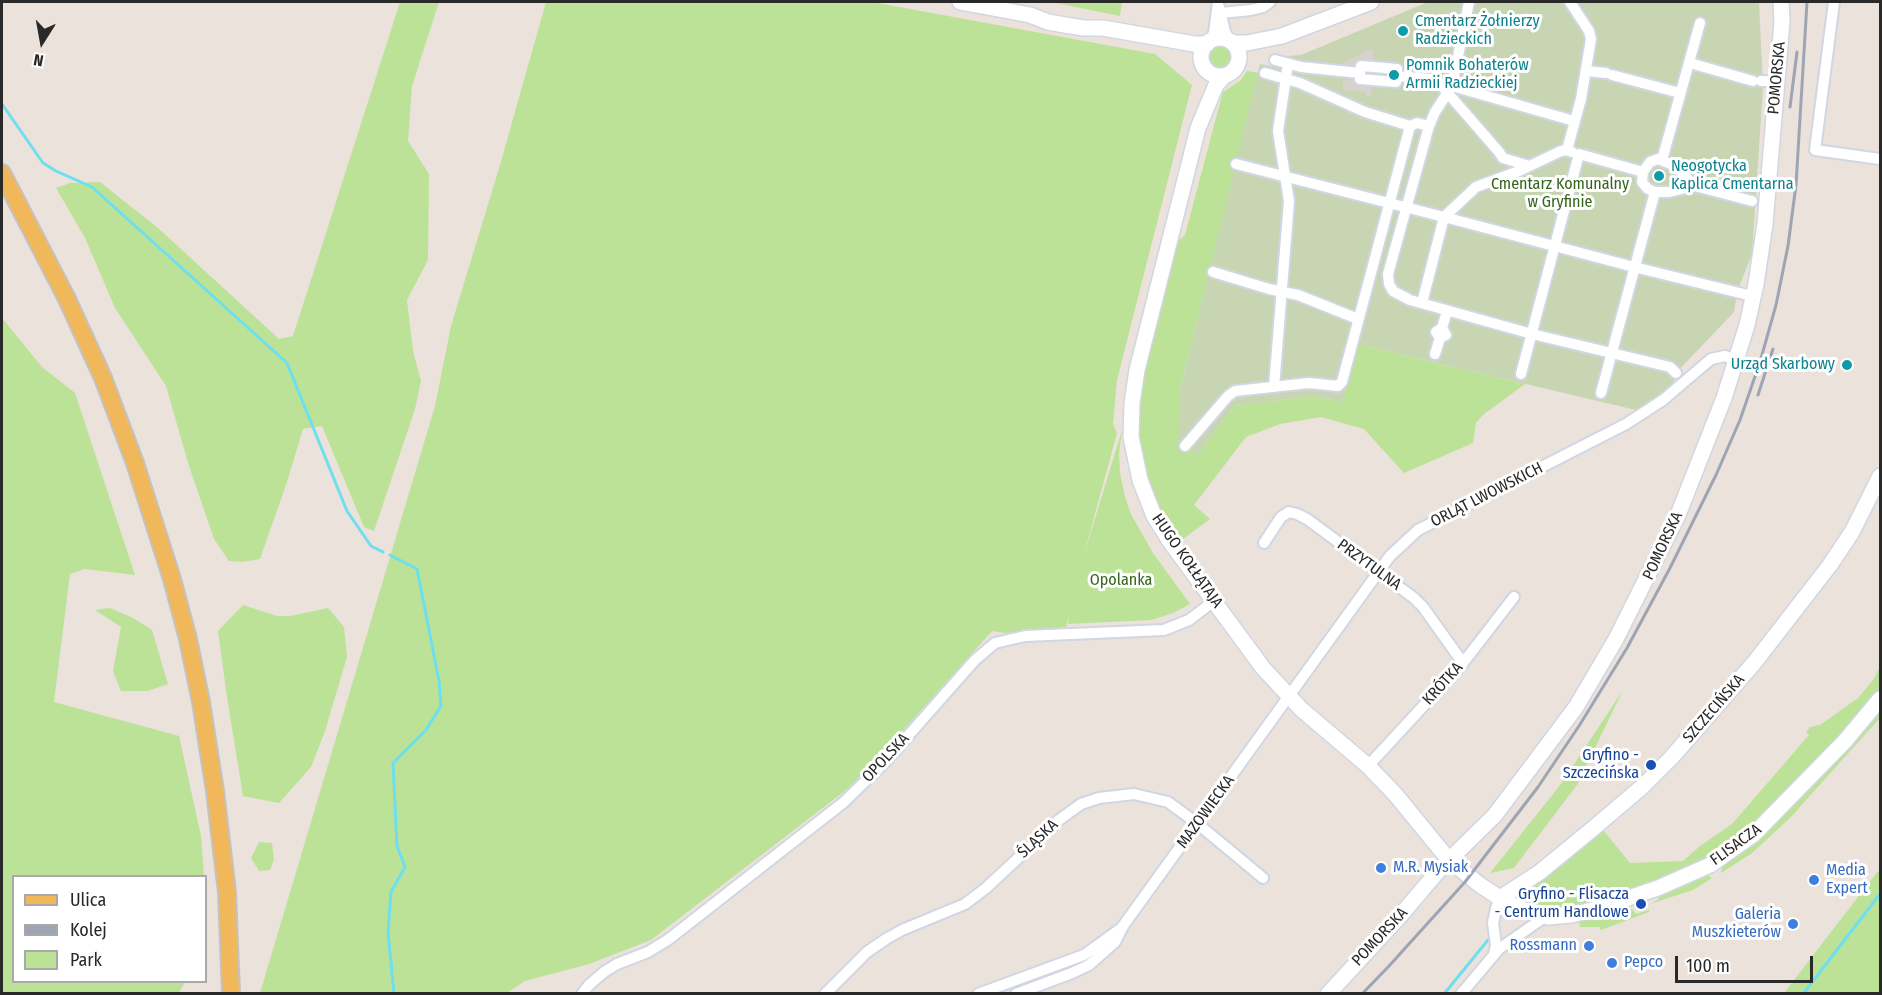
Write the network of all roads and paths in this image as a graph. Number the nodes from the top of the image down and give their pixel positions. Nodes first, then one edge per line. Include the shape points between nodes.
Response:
1 (960, 2) edge
2 (1270, 2) edge
3 (1371, 2) edge
4 (1469, 2) edge
5 (1570, 2) edge
6 (1781, 2) edge
7 (1834, 2) edge
8 (1219, 6) edge
9 (1700, 23) dead end
10 (1282, 36) junction
11 (1159, 39) junction
12 (1209, 42) junction
13 (1232, 42) junction
14 (1275, 60) dead end
15 (1238, 62) junction
16 (1288, 63) junction
17 (1690, 63) junction
18 (1204, 65) junction
19 (1586, 71) junction
20 (1265, 73) dead end
21 (1224, 76) junction
22 (1286, 79) junction
23 (1760, 81) dead end
24 (1450, 90) junction
25 (1680, 93) junction
26 (1203, 113) junction
27 (1574, 122) junction
28 (1410, 126) junction
29 (1429, 126) junction
30 (1567, 150) junction
31 (1580, 154) junction
32 (1881, 159) edge
33 (1662, 160) junction
34 (1236, 164) dead end
35 (1529, 166) junction
36 (1675, 166) junction
37 (1643, 171) junction
38 (2, 173) edge
39 (1286, 176) junction
40 (1695, 186) junction
41 (1655, 192) junction
42 (1669, 192) junction
43 (1752, 201) dead end
44 (1390, 202) junction
45 (1407, 207) junction
46 (1444, 217) junction
47 (1555, 246) junction
48 (1634, 267) junction
49 (1213, 272) dead end
50 (1281, 291) junction
51 (1748, 295) dead end
52 (1422, 303) junction
53 (1447, 310) junction
54 (1358, 320) junction
55 (1532, 334) junction
56 (1612, 352) junction
57 (1436, 354) dead end
58 (1736, 360) junction
59 (1676, 373) dead end
60 (1521, 374) dead end
61 (1274, 387) junction
62 (1601, 393) dead end
63 (1185, 446) dead end
64 (1881, 476) edge
65 (1264, 543) dead end
66 (1379, 572) junction
67 (1514, 597) dead end
68 (1214, 601) junction
69 (1463, 663) junction
70 (1289, 698) junction
71 (1881, 699) edge
72 (1368, 766) junction
73 (1198, 824) junction
74 (1449, 860) junction
75 (1540, 872) junction
76 (1263, 878) dead end
77 (1500, 898) junction
78 (1542, 915) junction
79 (1123, 927) junction
80 (1494, 954) junction
81 (231, 993) edge
82 (582, 993) edge
83 (825, 993) edge
84 (978, 993) edge
85 (1016, 993) edge
86 (1328, 993) edge
87 (1461, 993) edge

1 - 11 street via 1072,18
2 - 8 street via 1251,10
3 - 10 street
4 - 24 street
5 - 19 street via 1589,31
6 - 58 street, POMORSKA via 1764,238 1752,305
7 - 32 street via 1815,150
8 - 12 street
8 - 13 street via 1225,32
9 - 17 street
10 - 13 street via 1242,44
10 - 15 street
11 - 12 street via 1198,45
11 - 18 street via 1198,57
12 - 13 street via 1219,38
12 - 18 street via 1202,52
13 - 15 street via 1238,51
14 - 16 street
15 - 21 street
16 - 22 street
16 - 24 street via 1360,73 1360,79 1431,79
17 - 23 street
17 - 25 street
18 - 21 street via 1214,75
18 - 26 street, HUGO KOŁŁĄTAJA via 1207,78
19 - 25 street
19 - 27 street
20 - 22 street
21 - 26 street, HUGO KOŁŁĄTAJA
22 - 28 street
22 - 39 street via 1278,131
24 - 27 street
24 - 29 street
24 - 35 street via 1503,159
25 - 33 street
26 - 68 street, HUGO KOŁŁĄTAJA via 1137,370 1131,437 1140,480 1154,516
27 - 30 street
28 - 29 street
28 - 44 street
29 - 45 street
30 - 31 street
30 - 35 street
31 - 37 street
31 - 47 street
33 - 36 street
33 - 37 street via 1650,162
34 - 39 street
35 - 46 street via 1476,187
36 - 40 street
36 - 42 street via 1676,185
37 - 41 street via 1642,182
38 - 81 main road via 67,298 102,378 135,463 171,579 190,650 216,791 227,892
39 - 44 street
39 - 50 street via 1289,201
40 - 42 street
40 - 43 street
41 - 42 street
41 - 48 street
44 - 45 street
44 - 54 street
45 - 46 street
45 - 52 street via 1388,274 1389,284 1400,296
46 - 47 street
46 - 52 street
47 - 48 street
47 - 55 street
48 - 51 street
48 - 56 street
49 - 50 street
50 - 54 street
50 - 61 street
52 - 53 street
53 - 55 street
53 - 57 street
54 - 61 street via 1338,386 1309,383
55 - 56 street
55 - 60 street
56 - 59 street via 1670,367
56 - 62 street
58 - 66 street, ORLĄT LWOWSKICH via 1725,356 1711,359 1663,400 1626,424 1418,530
58 - 74 street, POMORSKA via 1678,515 1597,675 1495,815
61 - 63 street via 1235,391
64 - 75 street, SZCZECIŃSKA via 1841,549 1743,675 1648,782
65 - 66 street, PRZYTULNA via 1281,517 1289,512 1297,514
66 - 69 street, PRZYTULNA via 1424,607
66 - 70 street, ORLĄT LWOWSKICH
67 - 69 street, KRÓTKA
68 - 70 street, HUGO KOŁŁĄTAJA
68 - 82 street, OPOLSKA via 1189,620 1164,630 1025,636 994,644 844,802 669,939 604,972
69 - 72 street, KRÓTKA
70 - 72 street, HUGO KOŁŁĄTAJA
70 - 73 street, MAZOWIECKA
71 - 78 street, FLISACZA via 1767,822 1718,860 1604,907 1571,915
72 - 74 street, HUGO KOŁŁĄTAJA via 1413,813
73 - 76 street, ŚLĄSKA
73 - 79 street, MAZOWIECKA
73 - 83 street, ŚLĄSKA via 1168,802 1148,796 1118,794 1081,804 980,894 886,939
74 - 77 street, HUGO KOŁŁĄTAJA
74 - 86 street, POMORSKA
75 - 77 street, SZCZECIŃSKA
75 - 78 street via 1527,891 1529,903
77 - 78 street, FLISACZA
77 - 80 street via 1493,923
78 - 80 street
79 - 84 street, MAZOWIECKA via 1084,955
79 - 85 street, MAZOWIECKA via 1115,942 1089,965
80 - 87 street

